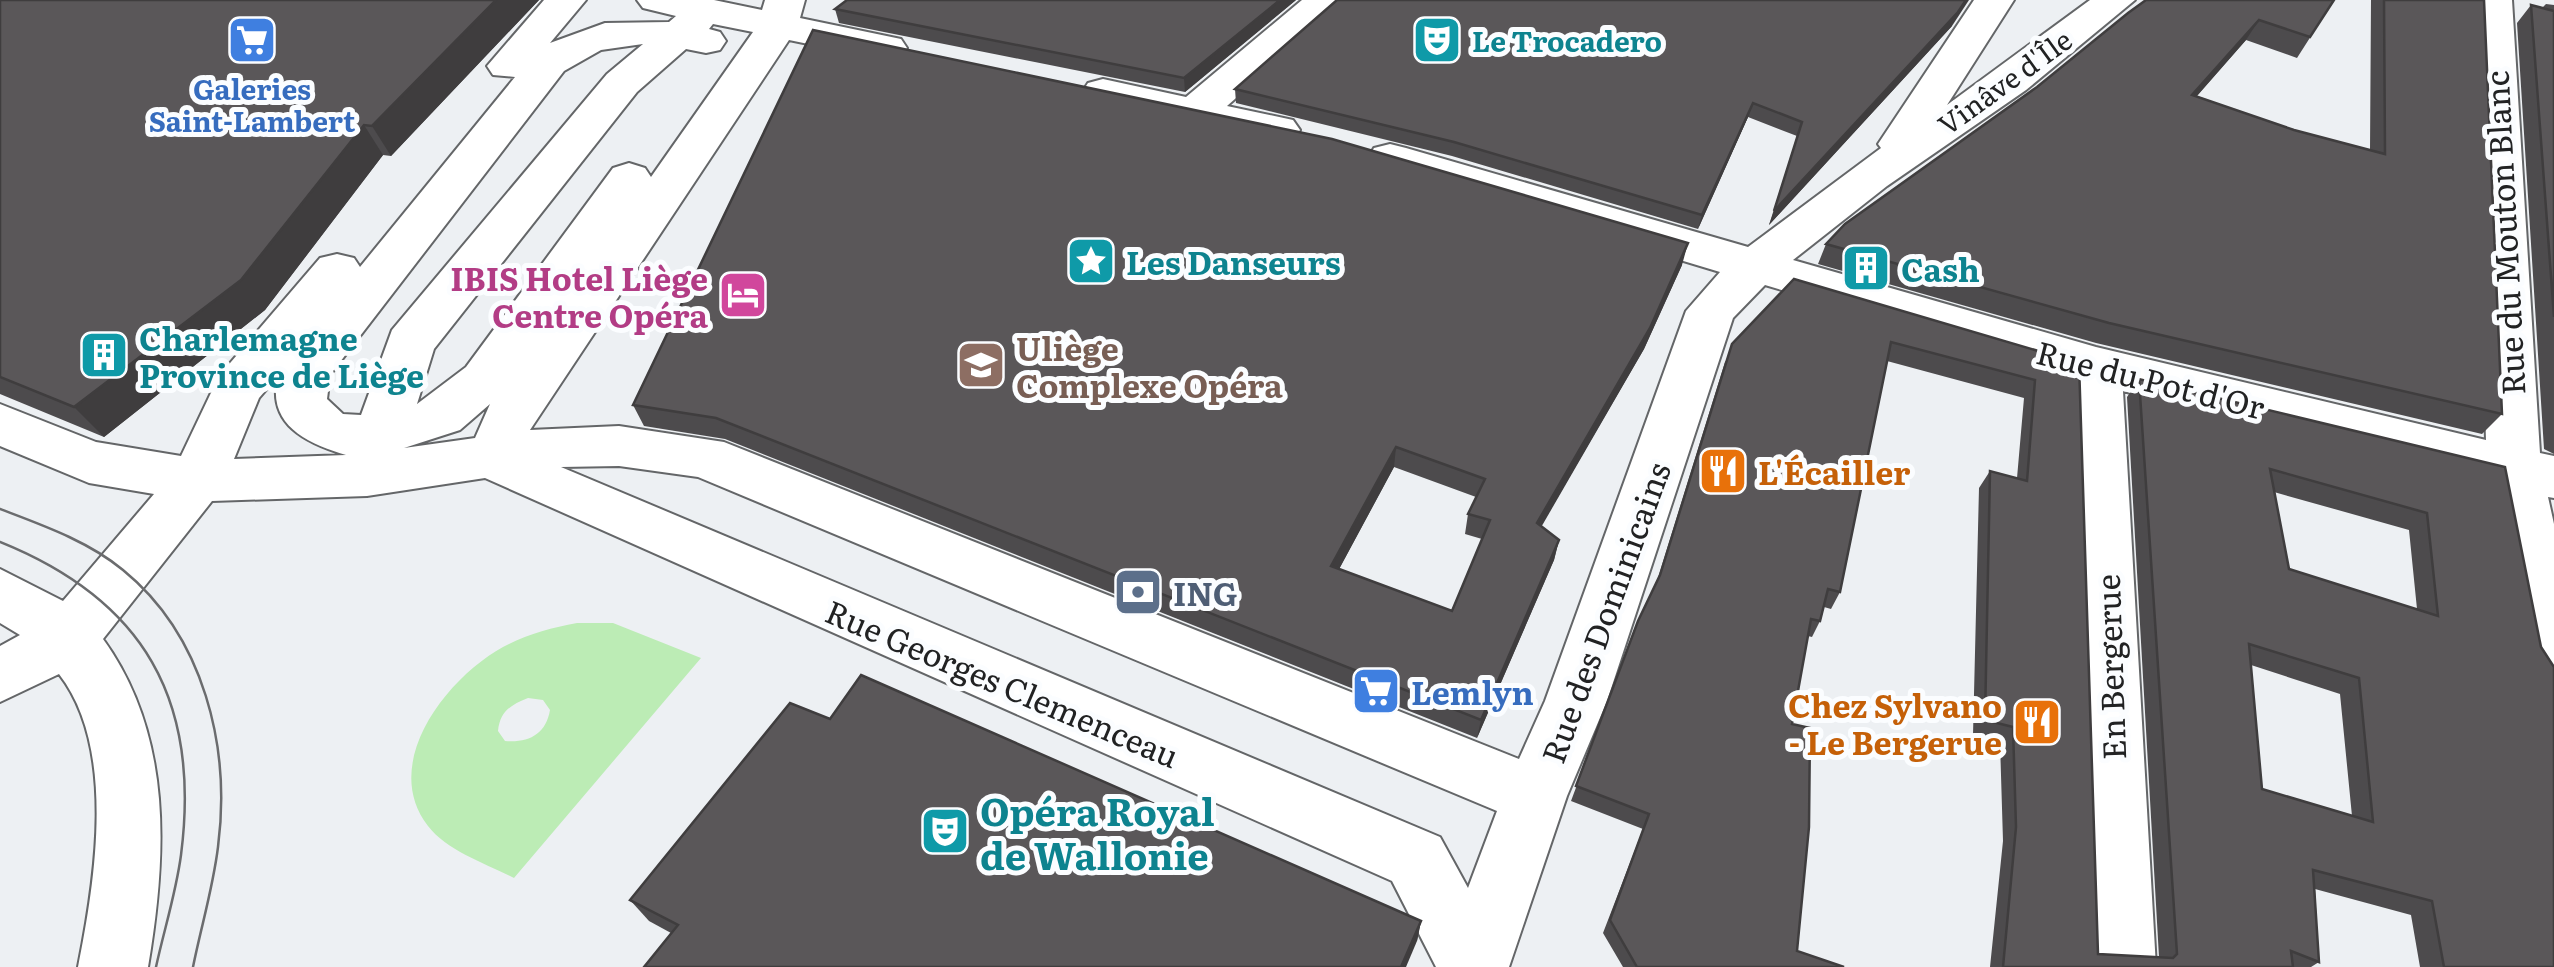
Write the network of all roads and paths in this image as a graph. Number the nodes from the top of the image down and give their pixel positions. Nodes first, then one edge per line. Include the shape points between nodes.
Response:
1 (566, 0) edge
2 (823, 0) edge
3 (1326, 0) edge
4 (1994, 0) edge
5 (2115, 0) edge
6 (2507, 1) edge
7 (781, 13) edge
8 (697, 50) edge
9 (936, 58) edge
10 (1066, 84) edge
11 (1196, 110) junction
12 (1871, 149) junction
13 (1751, 268) junction
14 (410, 343) junction
15 (2096, 366) junction
16 (306, 370) junction
17 (237, 390) junction
18 (0, 424) edge
19 (499, 447) junction
20 (374, 455) junction
21 (2534, 471) edge
22 (198, 480) junction
23 (4, 594) edge
24 (67, 639) junction
25 (2554, 661) edge
26 (4, 675) edge
27 (1535, 796) junction
28 (113, 967) edge
29 (1474, 967) edge
30 (2122, 967) edge

1 - 17 street
2 - 7 street
3 - 11 street
4 - 12 street, Vinâve d'Île
5 - 12 street, Vinâve d'Île via 1978,104
6 - 21 street, Rue du Mouton Blanc
7 - 8 street
7 - 8 street
7 - 9 street
8 - 14 street via 622,83
8 - 16 street via 618,30 549,62
8 - 19 street
8 - 20 street via 484,380 441,416
10 - 11 street, Rue du Pot d'Or
11 - 13 street, Rue du Pot d'Or via 1489,184
12 - 13 street, Vinâve d'Île
13 - 15 street, Rue du Pot d'Or
13 - 27 street, Rue des Dominicains via 1711,311 1576,702
14 - 16 street
14 - 20 street
15 - 21 street, Rue du Pot d'Or
15 - 30 street, En Bergerue
16 - 17 street
16 - 20 street via 300,392 309,417
17 - 22 street
18 - 22 street via 90,462
19 - 20 street
19 - 27 street via 620,446 705,457
19 - 29 street, Rue Georges Clemenceau via 508,468 1416,859
20 - 22 street via 272,481
21 - 25 street, Rue du Mouton Blanc
22 - 24 street
23 - 24 street
24 - 26 street
24 - 28 street via 102,689 126,769 131,868
27 - 29 street, Rue des Dominicains

